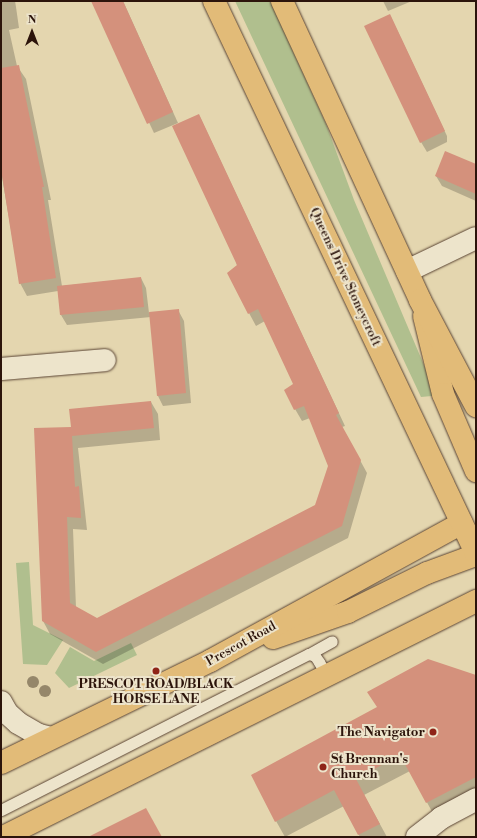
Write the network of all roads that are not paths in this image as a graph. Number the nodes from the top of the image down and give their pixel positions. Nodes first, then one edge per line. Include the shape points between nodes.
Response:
1 (214, 1) edge
2 (282, 1) edge
3 (476, 238) edge
4 (407, 271) junction
5 (420, 300) junction
6 (105, 360) dead end
7 (1, 369) edge
8 (476, 406) edge
9 (476, 471) edge
10 (471, 525) edge
11 (476, 554) edge
12 (476, 600) edge
13 (332, 641) dead end
14 (309, 654) junction
15 (210, 661) junction
16 (323, 677) junction
17 (1, 702) edge
18 (51, 738) junction
19 (1, 763) edge
20 (476, 799) edge
21 (1, 810) edge
22 (3, 837) edge
23 (417, 837) edge

1 - 10 main road, Queens Drive Stoneycroft
2 - 4 main road
3 - 4 street
4 - 5 main road
5 - 8 main road
5 - 9 main road via 443,394
6 - 7 street
10 - 11 main road, Queens Drive Stoneycroft
10 - 15 main road, Prescot Road
11 - 15 main road via 427,573 348,612
12 - 16 main road
13 - 14 lane
14 - 16 lane via 315,656 319,662 324,671
14 - 21 lane
15 - 18 main road, Prescot Road
16 - 22 main road
17 - 18 street via 7,713 18,723 39,735
18 - 19 main road, Prescot Road
20 - 23 street via 441,818

